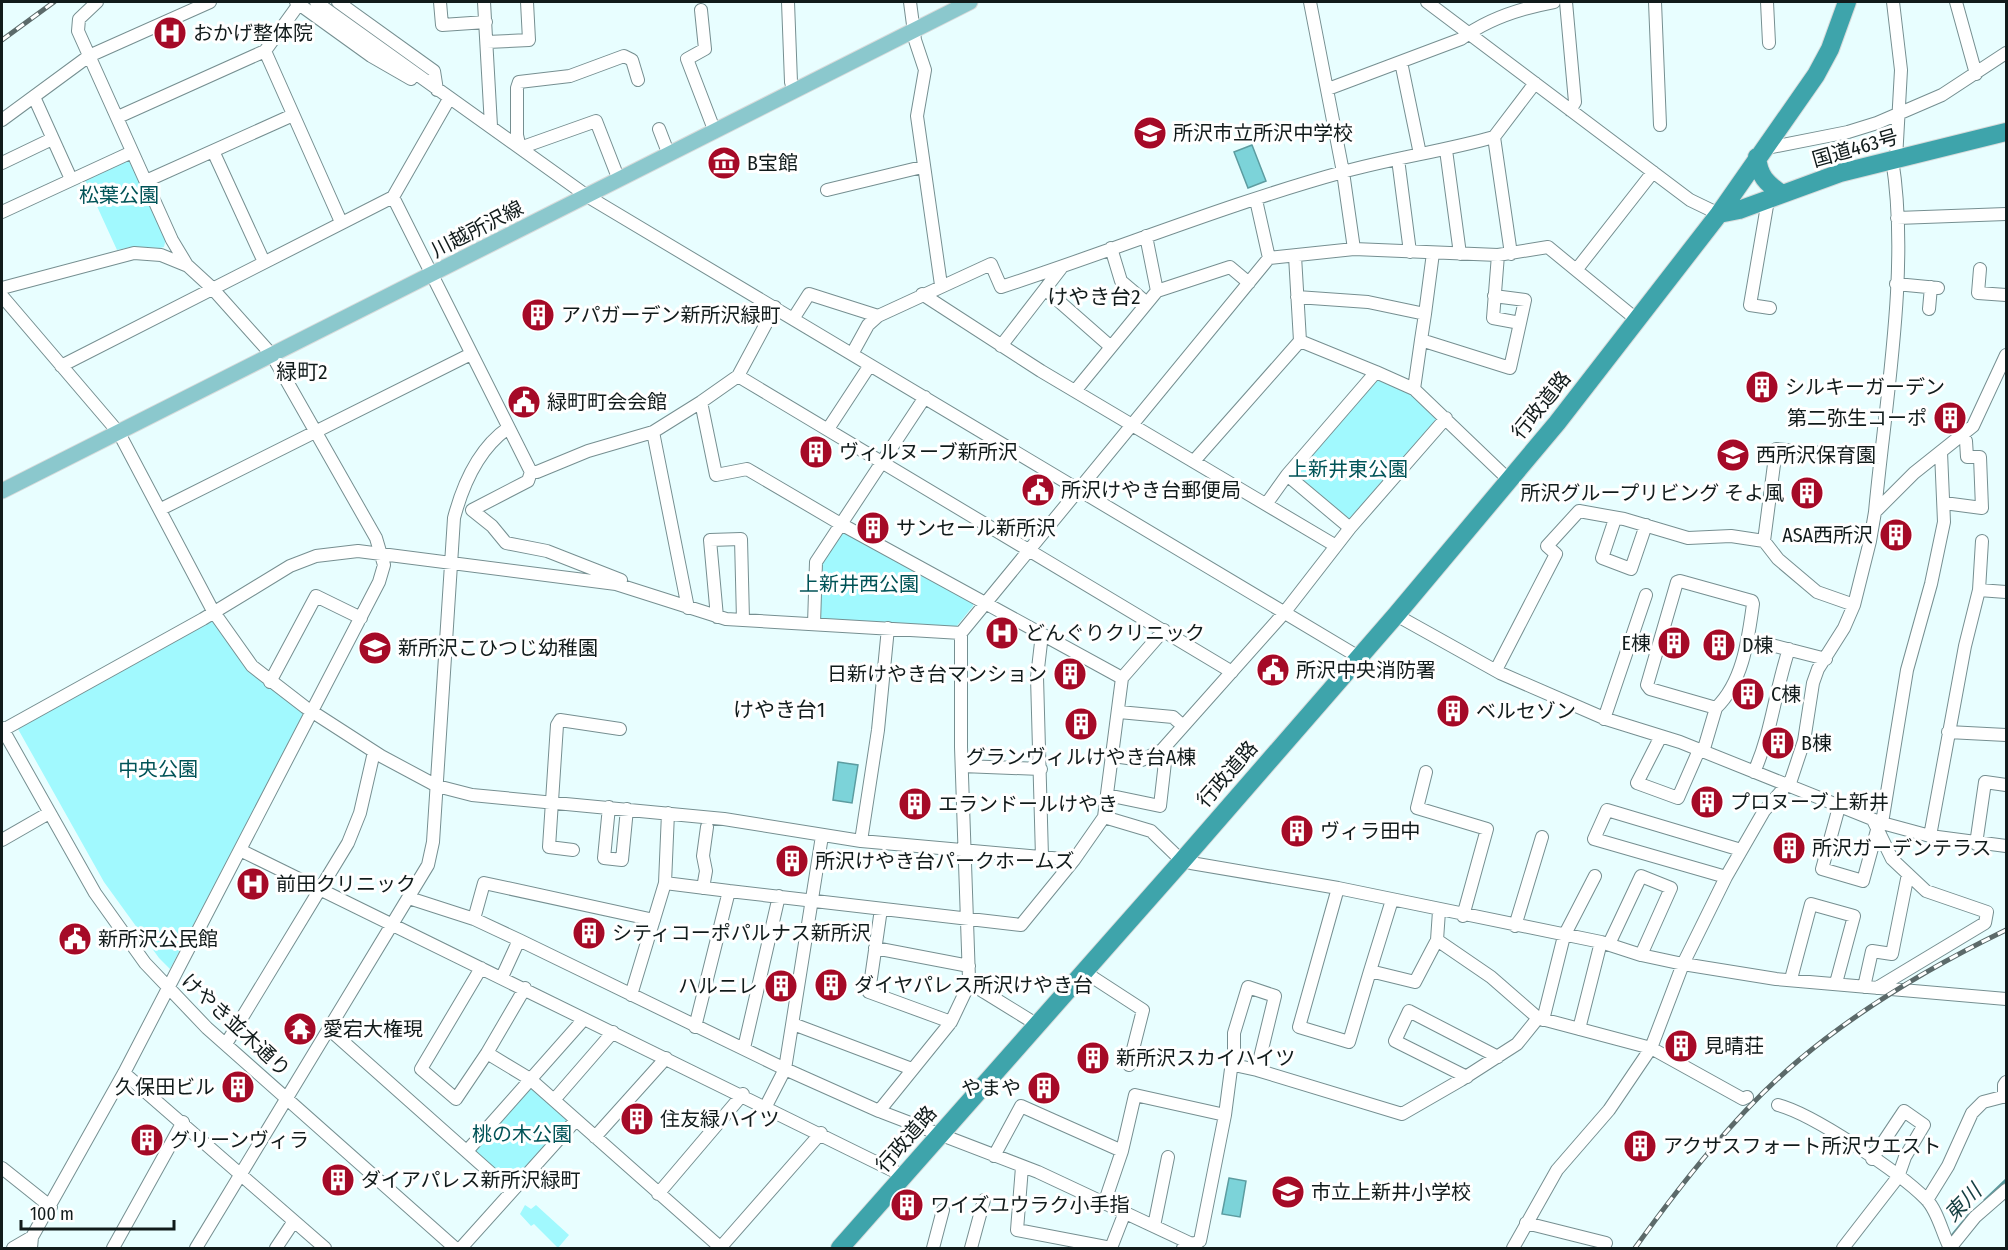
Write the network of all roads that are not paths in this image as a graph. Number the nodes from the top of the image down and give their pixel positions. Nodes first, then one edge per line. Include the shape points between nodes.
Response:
1 (97, 2) edge
2 (210, 2) edge
3 (316, 2) edge
4 (338, 2) edge
5 (441, 2) edge
6 (484, 2) edge
7 (527, 2) edge
8 (788, 2) edge
9 (910, 2) edge
10 (970, 2) edge
11 (1310, 2) edge
12 (1427, 2) edge
13 (1554, 2) edge
14 (1566, 2) edge
15 (1655, 2) edge
16 (1767, 2) edge
17 (1847, 2) edge
18 (1893, 2) edge
19 (1956, 2) edge
20 (297, 3) edge
21 (701, 10) dead end
22 (486, 22) junction
23 (914, 30) junction
24 (1469, 33) junction
25 (487, 42) junction
26 (1769, 43) dead end
27 (265, 51) junction
28 (2007, 53) edge
29 (89, 56) junction
30 (1401, 62) junction
31 (1976, 74) junction
32 (638, 80) dead end
33 (1534, 83) junction
34 (1328, 89) junction
35 (437, 90) junction
36 (794, 92) junction
37 (34, 97) junction
38 (448, 99) junction
39 (1570, 110) junction
40 (1898, 112) junction
41 (293, 115) junction
42 (118, 117) junction
43 (2, 120) edge
44 (1660, 125) dead end
45 (491, 126) junction
46 (658, 129) dead end
47 (715, 132) junction
48 (2007, 132) edge
49 (1494, 137) junction
50 (52, 139) junction
51 (520, 148) junction
52 (1446, 150) junction
53 (213, 151) junction
54 (132, 152) junction
55 (1760, 153) junction
56 (1420, 154) junction
57 (669, 155) junction
58 (1398, 159) junction
59 (1894, 159) junction
60 (2, 163) edge
61 (922, 167) junction
62 (1343, 172) junction
63 (1653, 172) junction
64 (71, 179) junction
65 (619, 180) junction
66 (146, 182) junction
67 (827, 190) dead end
68 (587, 196) junction
69 (393, 197) junction
70 (1775, 197) junction
71 (1256, 200) junction
72 (2, 212) edge
73 (1719, 214) junction
74 (2007, 214) edge
75 (1897, 218) junction
76 (341, 222) junction
77 (1146, 236) junction
78 (1111, 248) junction
79 (1354, 249) junction
80 (1410, 252) junction
81 (1433, 253) junction
82 (1460, 254) junction
83 (1504, 254) junction
84 (1295, 256) junction
85 (1269, 258) junction
86 (264, 262) junction
87 (188, 266) junction
88 (1062, 267) junction
89 (1577, 269) junction
90 (1980, 269) dead end
91 (431, 276) junction
92 (1249, 283) junction
93 (1896, 284) junction
94 (941, 285) junction
95 (2, 288) edge
96 (212, 288) junction
97 (1045, 289) junction
98 (1157, 291) junction
99 (922, 294) junction
100 (2007, 295) edge
101 (2, 296) edge
102 (1494, 296) junction
103 (1297, 297) junction
104 (1147, 303) junction
105 (775, 307) junction
106 (1770, 308) dead end
107 (1929, 309) dead end
108 (1425, 314) junction
109 (878, 316) junction
110 (793, 319) junction
111 (1636, 319) junction
112 (1520, 323) junction
113 (1421, 340) junction
114 (1300, 341) junction
115 (1000, 346) junction
116 (1111, 347) junction
117 (471, 354) junction
118 (852, 354) junction
119 (2007, 355) edge
120 (272, 356) junction
121 (870, 365) junction
122 (61, 366) junction
123 (1376, 372) junction
124 (738, 376) junction
125 (1414, 389) junction
126 (1075, 391) junction
127 (925, 398) junction
128 (701, 402) junction
129 (1446, 418) junction
130 (1131, 424) junction
131 (508, 428) junction
132 (828, 429) junction
133 (314, 432) junction
134 (653, 432) junction
135 (120, 433) junction
136 (1962, 434) junction
137 (1941, 452) junction
138 (1880, 458) junction
139 (1194, 461) junction
140 (882, 463) junction
141 (531, 472) junction
142 (1287, 475) junction
143 (1509, 480) junction
144 (1079, 489) junction
145 (2, 491) edge
146 (1944, 503) junction
147 (1267, 504) junction
148 (161, 509) junction
149 (1875, 512) junction
150 (1615, 519) junction
151 (839, 523) junction
152 (1646, 525) junction
153 (1350, 528) junction
154 (1764, 541) junction
155 (1982, 541) dead end
156 (1336, 546) junction
157 (1028, 550) junction
158 (383, 555) junction
159 (451, 563) junction
160 (638, 589) junction
161 (1979, 590) junction
162 (2007, 592) edge
163 (1646, 595) dead end
164 (985, 602) junction
165 (1854, 605) junction
166 (688, 608) junction
167 (213, 611) junction
168 (1284, 613) junction
169 (1396, 615) junction
170 (717, 617) junction
171 (361, 618) junction
172 (743, 620) junction
173 (814, 624) junction
174 (888, 628) junction
175 (1164, 630) junction
176 (961, 633) junction
177 (1042, 634) junction
178 (1748, 639) junction
179 (1789, 649) junction
180 (1357, 656) junction
181 (1826, 659) junction
182 (1496, 670) junction
183 (1232, 672) junction
184 (1122, 678) junction
185 (270, 682) junction
186 (1716, 708) junction
187 (313, 712) junction
188 (1119, 712) junction
189 (1604, 719) junction
190 (1183, 726) junction
191 (2, 729) edge
192 (620, 729) dead end
193 (1948, 732) junction
194 (2007, 735) edge
195 (1661, 736) junction
196 (1162, 750) junction
197 (1701, 751) junction
198 (374, 752) junction
199 (1113, 756) junction
200 (962, 766) junction
201 (1041, 769) junction
202 (1426, 772) dead end
203 (1754, 772) junction
204 (2007, 785) edge
205 (437, 786) junction
206 (1786, 786) junction
207 (1107, 795) junction
208 (553, 804) junction
209 (609, 807) junction
210 (1839, 807) junction
211 (627, 809) junction
212 (49, 813) junction
213 (668, 813) junction
214 (1104, 817) junction
215 (1878, 824) junction
216 (707, 826) dead end
217 (822, 836) junction
218 (1930, 836) junction
219 (1542, 837) dead end
220 (2, 840) edge
221 (861, 841) junction
222 (1976, 844) junction
223 (2007, 846) edge
224 (240, 850) junction
225 (573, 850) dead end
226 (1741, 850) junction
227 (966, 851) junction
228 (1042, 857) junction
229 (1074, 860) junction
230 (1182, 861) junction
231 (1908, 874) junction
232 (1595, 876) dead end
233 (1726, 877) junction
234 (665, 883) junction
235 (703, 888) junction
236 (1338, 888) junction
237 (321, 889) junction
238 (729, 891) junction
239 (779, 896) junction
240 (409, 898) junction
241 (813, 900) junction
242 (1392, 900) junction
243 (880, 909) junction
244 (1439, 911) junction
245 (1463, 916) junction
246 (474, 919) junction
247 (654, 920) junction
248 (968, 920) junction
249 (394, 925) junction
250 (1515, 926) junction
251 (1564, 936) junction
252 (519, 940) junction
253 (1437, 940) junction
254 (1605, 943) junction
255 (874, 948) junction
256 (1641, 955) junction
257 (1683, 964) junction
258 (969, 966) junction
259 (482, 968) junction
260 (1083, 971) junction
261 (1370, 971) junction
262 (502, 977) junction
263 (1791, 979) junction
264 (970, 982) junction
265 (1836, 983) junction
266 (167, 988) junction
267 (525, 988) junction
268 (1870, 988) junction
269 (631, 995) junction
270 (2007, 999) edge
271 (584, 1019) junction
272 (1540, 1019) junction
273 (951, 1022) junction
274 (793, 1024) junction
275 (1036, 1024) junction
276 (695, 1027) junction
277 (1578, 1029) junction
278 (330, 1030) junction
279 (613, 1032) junction
280 (226, 1044) junction
281 (744, 1048) junction
282 (1651, 1048) junction
283 (487, 1053) junction
284 (1498, 1057) junction
285 (666, 1058) junction
286 (1129, 1065) dead end
287 (1234, 1065) junction
288 (785, 1069) junction
289 (912, 1069) junction
290 (1257, 1070) junction
291 (124, 1073) junction
292 (1467, 1077) junction
293 (530, 1079) junction
294 (2007, 1082) edge
295 (742, 1094) junction
296 (2005, 1096) edge
297 (1747, 1097) dead end
298 (288, 1099) junction
299 (554, 1101) junction
300 (1778, 1105) dead end
301 (766, 1106) junction
302 (879, 1111) junction
303 (1225, 1115) junction
304 (576, 1120) junction
305 (183, 1122) junction
306 (821, 1133) junction
307 (940, 1135) junction
308 (595, 1137) junction
309 (467, 1151) junction
310 (1122, 1151) junction
311 (994, 1156) junction
312 (1167, 1157) dead end
313 (1872, 1159) junction
314 (1022, 1167) junction
315 (3, 1173) edge
316 (240, 1174) junction
317 (904, 1176) junction
318 (1898, 1177) junction
319 (2007, 1190) edge
320 (511, 1191) junction
321 (658, 1194) junction
322 (984, 1200) dead end
323 (1927, 1200) junction
324 (1105, 1202) junction
325 (51, 1207) junction
326 (943, 1210) dead end
327 (1125, 1212) junction
328 (294, 1221) junction
329 (1526, 1223) junction
330 (1154, 1226) junction
331 (32, 1243) edge
332 (1606, 1243) dead end
333 (1192, 1247) edge
334 (13, 1248) edge
335 (113, 1248) edge
336 (196, 1248) edge
337 (276, 1248) edge
338 (325, 1248) edge
339 (455, 1248) edge
340 (461, 1248) edge
341 (720, 1248) edge
342 (840, 1248) edge
343 (933, 1248) edge
344 (971, 1248) edge
345 (1513, 1248) edge
346 (1843, 1248) edge
347 (1950, 1248) edge

1 - 29 street via 77,23
2 - 29 street
3 - 35 street
4 - 35 street via 434,71
5 - 22 street via 442,25
6 - 22 street
7 - 25 street via 529,40
8 - 36 street
9 - 23 street
10 - 23 main road, 川越所沢線
11 - 34 street
12 - 24 street
13 - 24 street via 1519,11
14 - 39 street via 1575,102
15 - 44 street
16 - 26 street
17 - 55 highway via 1816,75
18 - 40 street via 1901,70
19 - 31 street
20 - 27 street
20 - 35 street via 371,56
21 - 47 street via 705,49 687,59
22 - 25 street
23 - 36 main road, 川越所沢線
23 - 61 street via 925,70 917,116
24 - 30 street
24 - 33 street
25 - 45 street
27 - 41 street
27 - 42 street
28 - 31 street
29 - 37 street
29 - 42 street
30 - 34 street
30 - 56 street
31 - 40 street via 1942,95
32 - 51 street via 632,60 624,56 570,76 519,82
33 - 39 street
33 - 49 street
34 - 62 street
35 - 38 street
36 - 47 main road, 川越所沢線
37 - 43 street
37 - 50 street
38 - 45 street
38 - 69 street
39 - 63 street
40 - 55 street via 1848,132
40 - 59 street
41 - 53 street
41 - 76 street
42 - 54 street
45 - 51 street
46 - 57 street
47 - 57 main road, 川越所沢線
48 - 59 highway, 国道463号
49 - 52 street
49 - 83 street
50 - 60 street
50 - 64 street
51 - 65 street via 596,122
51 - 68 street
52 - 56 street
52 - 82 street
53 - 66 street
53 - 86 street
54 - 64 street
54 - 66 street
55 - 70 highway via 1759,172
55 - 73 highway
56 - 58 street
57 - 65 main road, 川越所沢線
58 - 62 street
58 - 80 street
59 - 70 highway, 国道463号 via 1840,173
59 - 75 street
61 - 67 street
61 - 94 street
62 - 71 street
62 - 79 street
63 - 73 street via 1704,209
63 - 89 street
64 - 72 street
65 - 68 main road, 川越所沢線
66 - 87 street
68 - 91 main road, 川越所沢線
68 - 105 street
69 - 76 street
69 - 91 street
70 - 73 highway, 国道463号
70 - 106 street via 1750,305
71 - 77 street
71 - 85 street
73 - 111 highway
74 - 75 street
75 - 93 street
76 - 86 street
77 - 78 street
77 - 98 street
78 - 88 street
78 - 104 street via 1121,281
79 - 80 street
79 - 84 street
80 - 81 street
81 - 82 street
81 - 108 street
82 - 83 street
83 - 89 street via 1548,247
83 - 102 street
84 - 85 street
84 - 103 street
85 - 92 street
86 - 96 street
87 - 95 street via 161,255 134,253
87 - 96 street
88 - 94 street via 1001,287 991,264
88 - 97 street
89 - 111 street
90 - 100 street via 1978,293
91 - 117 street
91 - 120 main road, 川越所沢線
92 - 98 street via 1230,267
92 - 130 street
93 - 107 street via 1934,288
93 - 138 street
94 - 99 street
96 - 120 street
96 - 122 street
97 - 115 street
97 - 116 street
98 - 104 street
99 - 109 street
99 - 115 street
101 - 122 street
102 - 112 street via 1493,318
102 - 112 street via 1525,300
103 - 108 street via 1368,302
103 - 114 street
104 - 116 street
105 - 110 street
105 - 124 street
108 - 113 street
109 - 110 street via 809,294
109 - 118 street via 868,325
110 - 118 street
111 - 143 highway, 行政道路
112 - 113 street via 1510,368
113 - 125 street
114 - 123 street
114 - 139 street
115 - 126 street
116 - 126 street
117 - 131 street
117 - 133 street
118 - 121 street
119 - 136 street via 1973,426
120 - 133 street
120 - 135 main road, 川越所沢線
121 - 127 street
121 - 132 street
122 - 135 street
123 - 125 street
123 - 142 street
124 - 128 street
124 - 132 street
125 - 129 street
126 - 130 street
127 - 140 street
127 - 144 street
128 - 134 street
128 - 151 street via 716,475 747,469
129 - 143 street
129 - 153 street
130 - 139 street
130 - 144 street
131 - 141 street
131 - 159 street via 482,454 462,487 454,518
132 - 140 street
133 - 148 street
133 - 158 street
134 - 141 street
134 - 166 street
135 - 145 main road, 川越所沢線
135 - 148 street
136 - 137 street
136 - 146 street via 1967,457 1980,457 1982,508
137 - 146 street
137 - 149 street
138 - 149 street
138 - 154 street via 1776,449
139 - 147 street
140 - 151 street
140 - 157 street
141 - 160 street via 528,481 472,510 506,543 557,555
142 - 147 street
142 - 153 street
143 - 169 highway, 行政道路
144 - 157 street
144 - 168 street
146 - 215 street via 1944,522 1907,670
147 - 156 street
148 - 167 street
149 - 165 street
150 - 152 street
150 - 152 street via 1602,558 1631,569
150 - 182 street via 1575,512 1546,546 1556,554
151 - 164 street
151 - 173 street via 816,562
152 - 154 street via 1688,538 1731,536
153 - 156 street
154 - 165 street via 1778,559 1816,592
155 - 161 street
156 - 168 street
157 - 164 street
157 - 175 street
158 - 159 street
158 - 167 street via 358,552 316,556 290,566
158 - 171 street via 384,570
159 - 160 street
159 - 205 street
160 - 166 street
161 - 162 street
161 - 193 street
163 - 189 street
164 - 176 street
164 - 177 street
165 - 181 street
166 - 170 street
167 - 185 street via 241,654
167 - 191 street
168 - 180 street
168 - 183 street
169 - 180 highway, 行政道路
169 - 182 street
170 - 172 street
170 - 172 street via 711,540 741,539
171 - 185 street via 316,596
171 - 187 street
172 - 173 street
173 - 174 street
174 - 176 street
174 - 221 street
175 - 183 street
175 - 184 street
176 - 200 street
177 - 184 street
177 - 201 street via 1037,677
178 - 179 street
178 - 186 street via 1730,692
178 - 186 street via 1752,601 1677,582 1647,685
179 - 181 street
179 - 203 street
180 - 230 highway, 行政道路
181 - 206 street via 1813,683 1804,741
182 - 189 street
183 - 190 street
184 - 188 street
185 - 187 street
186 - 197 street
187 - 198 street
187 - 224 street
188 - 190 street via 1173,717
188 - 199 street
189 - 195 street
190 - 196 street
191 - 212 street, けやき並木通り
192 - 208 street via 560,720
193 - 194 street
193 - 218 street
195 - 197 street
195 - 197 street via 1637,783 1678,798
196 - 199 street via 1142,760
196 - 207 street via 1165,762 1160,806
197 - 203 street
198 - 205 street
198 - 237 street via 354,829
199 - 207 street
200 - 201 street
200 - 227 street
201 - 228 street
202 - 245 street via 1417,808 1487,829
203 - 206 street
204 - 222 street via 1985,782
205 - 208 street via 472,795
205 - 240 street via 428,865
206 - 210 street
206 - 226 street via 1764,811
207 - 214 street
208 - 209 street
208 - 225 street via 549,847
209 - 211 street
209 - 211 street via 604,858 622,860
210 - 215 street
210 - 215 street via 1822,869 1863,881
211 - 213 street
212 - 220 street
212 - 266 street, けやき並木通り via 106,909
213 - 217 street
213 - 234 street
214 - 229 street
214 - 230 street via 1151,831
215 - 218 street
215 - 231 street via 1892,859
216 - 235 street
217 - 221 street
217 - 241 street
218 - 222 street
219 - 250 street
221 - 227 street
222 - 223 street
224 - 237 street
224 - 266 street
226 - 233 street
226 - 233 street via 1607,810 1594,839
227 - 228 street
227 - 248 street
228 - 229 street
229 - 248 street via 1021,926
230 - 236 street
230 - 260 highway, 行政道路
231 - 268 street via 1892,954 1872,951
231 - 268 street via 1926,891 1987,912 1988,916 1985,923
232 - 251 street
233 - 257 street
234 - 235 street
234 - 247 street
235 - 238 street
236 - 242 street
236 - 261 street via 1299,1027 1349,1042
237 - 249 street
237 - 280 street
238 - 239 street
238 - 276 street
239 - 241 street
239 - 281 street
240 - 246 street
240 - 249 street
241 - 243 street
241 - 274 street
242 - 244 street
242 - 261 street
243 - 248 street
243 - 255 street
244 - 245 street
244 - 253 street
245 - 250 street
246 - 247 street via 484,883
246 - 252 street
247 - 269 street
248 - 258 street
249 - 259 street
249 - 278 street
250 - 251 street
251 - 254 street
251 - 272 street
252 - 262 street
252 - 269 street
253 - 261 street via 1415,982
253 - 272 street via 1491,977
254 - 256 street
254 - 256 street via 1641,876 1671,888
254 - 277 street
255 - 258 street
255 - 273 street via 869,992
256 - 257 street
257 - 263 street
257 - 282 street
258 - 264 street
259 - 262 street
259 - 283 street via 422,1069 456,1099
260 - 275 highway, 行政道路
260 - 286 street via 1143,1010
262 - 267 street
263 - 265 street
263 - 265 street via 1811,904 1854,916
264 - 273 street
264 - 275 street
265 - 268 street
266 - 280 street, けやき並木通り
266 - 291 street
267 - 271 street
267 - 283 street
268 - 270 street
269 - 276 street
271 - 279 street
271 - 293 street
272 - 277 street
272 - 284 street via 1517,1044
273 - 289 street
274 - 288 street
274 - 289 street
275 - 307 highway, 行政道路
276 - 281 street
277 - 282 street
278 - 298 street
278 - 309 street
279 - 285 street
279 - 299 street
280 - 298 street, けやき並木通り
281 - 288 street
282 - 297 street via 1743,1099
282 - 329 street via 1609,1110 1557,1170
283 - 293 street
284 - 292 street
284 - 292 street via 1409,1011 1395,1041
285 - 295 street
285 - 308 street
287 - 290 street
287 - 290 street via 1234,1033 1248,987 1275,996
287 - 303 street
288 - 301 street
288 - 302 street
289 - 302 street
290 - 292 street via 1402,1114
291 - 305 street
291 - 325 street
293 - 299 street
293 - 309 street
294 - 296 street
295 - 301 street
295 - 321 street
296 - 323 street via 1983,1102 1972,1113 1948,1166
298 - 316 street
298 - 339 street, けやき並木通り
299 - 304 street
300 - 313 street via 1799,1112
301 - 306 street
302 - 307 street
303 - 310 street via 1135,1095
303 - 333 street via 1200,1241
304 - 308 street
304 - 320 street
305 - 316 street
305 - 335 street
306 - 317 street
306 - 341 street
307 - 311 street
307 - 317 highway, 行政道路
308 - 321 street
309 - 320 street
310 - 311 street via 1021,1106
310 - 324 street
311 - 314 street
312 - 330 street
313 - 318 street
313 - 318 street via 1904,1111 1924,1125
314 - 324 street
314 - 327 street via 1017,1230 1111,1248
315 - 325 street
316 - 328 street
316 - 336 street
317 - 342 highway, 行政道路
318 - 323 street
318 - 346 street
319 - 347 street via 1975,1217
320 - 340 street
321 - 341 street
322 - 344 street
323 - 347 street
324 - 327 street
325 - 331 street
326 - 343 street
327 - 330 street
328 - 337 street
328 - 338 street
329 - 332 street
329 - 345 street
330 - 333 street
331 - 334 street

